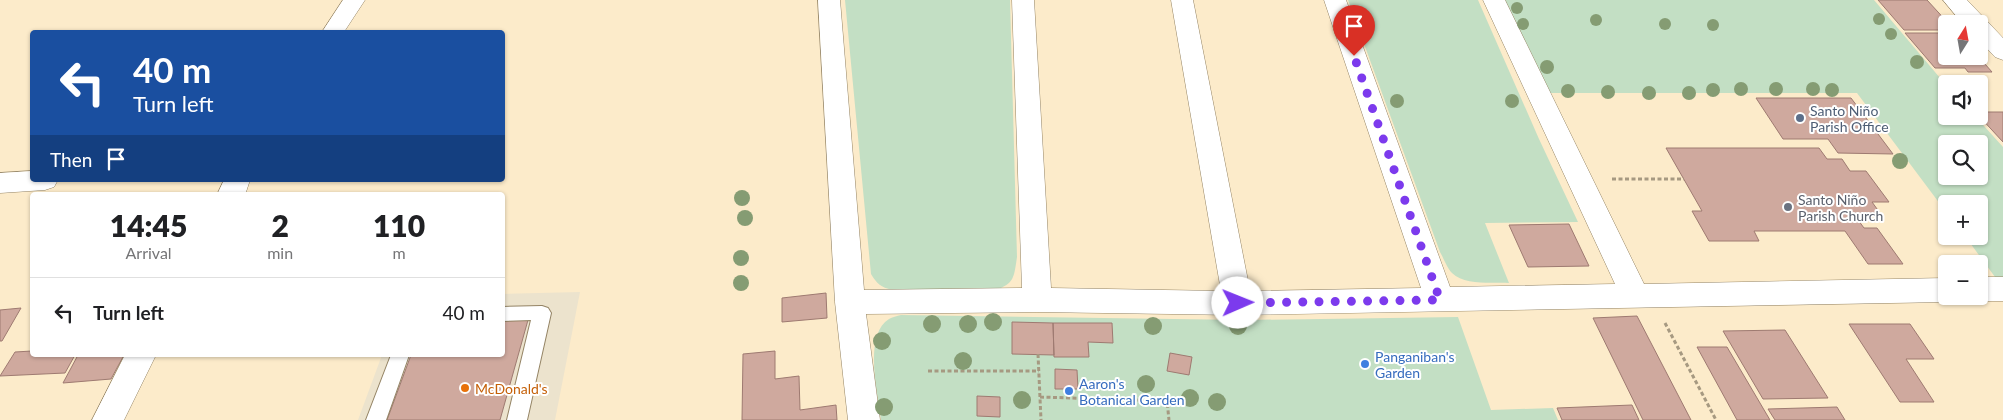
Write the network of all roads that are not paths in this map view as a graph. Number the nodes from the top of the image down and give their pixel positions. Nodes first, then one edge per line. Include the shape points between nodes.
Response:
1 (354, 0) edge
2 (829, 0) edge
3 (1023, 0) edge
4 (1182, 0) edge
5 (1335, 0) edge
6 (1494, 0) edge
7 (1954, 0) edge
8 (1968, 15) edge
9 (334, 30) edge
10 (1988, 36) edge
11 (2003, 52) edge
12 (30, 181) edge
13 (0, 183) edge
14 (1988, 289) edge
15 (2003, 289) edge
16 (1938, 290) edge
17 (1642, 294) junction
18 (1037, 300) junction
19 (1440, 300) junction
20 (850, 302) junction
21 (1238, 303) junction
22 (505, 314) edge
23 (140, 357) edge
24 (399, 357) edge
25 (108, 420) edge
26 (376, 420) edge
27 (517, 420) edge
28 (864, 420) edge

1 - 9 street
2 - 20 street
3 - 18 street
4 - 21 street
5 - 19 street
6 - 17 street
7 - 8 street
10 - 11 street
12 - 13 street
14 - 15 street
16 - 17 street
17 - 19 street
18 - 20 street
18 - 21 street
19 - 21 street
20 - 28 street
22 - 27 lane via 542,313
23 - 25 street
24 - 26 lane

